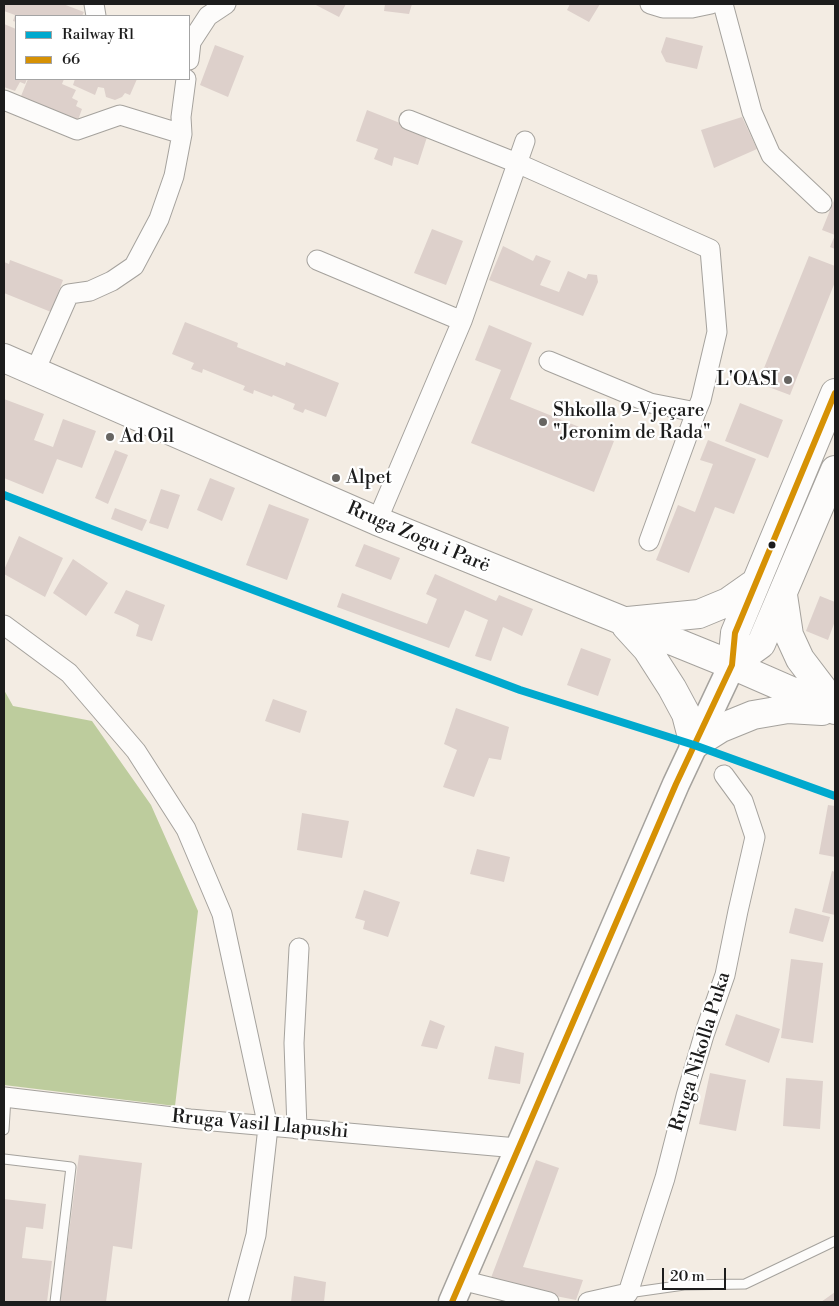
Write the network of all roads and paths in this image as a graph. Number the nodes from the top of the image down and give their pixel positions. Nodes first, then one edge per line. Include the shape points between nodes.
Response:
1 (226, 4) edge
2 (650, 4) edge
3 (711, 4) edge
4 (723, 4) edge
5 (190, 51) edge
6 (186, 80) edge
7 (4, 100) edge
8 (409, 120) dead end
9 (182, 134) junction
10 (525, 141) dead end
11 (517, 163) junction
12 (822, 203) dead end
13 (317, 260) dead end
14 (462, 321) junction
15 (4, 358) edge
16 (550, 361) dead end
17 (35, 371) junction
18 (835, 393) edge
19 (696, 412) junction
20 (835, 470) edge
21 (377, 521) junction
22 (649, 541) dead end
23 (755, 582) junction
24 (783, 595) junction
25 (622, 621) junction
26 (4, 625) edge
27 (732, 665) junction
28 (835, 706) edge
29 (835, 711) edge
30 (694, 745) junction
31 (724, 775) dead end
32 (298, 948) dead end
33 (5, 1097) edge
34 (268, 1127) junction
35 (297, 1129) junction
36 (4, 1130) edge
37 (517, 1148) junction
38 (4, 1159) edge
39 (835, 1240) edge
40 (456, 1291) edge
41 (628, 1293) junction
42 (55, 1302) edge
43 (238, 1302) edge
44 (549, 1302) edge
45 (588, 1302) edge

1 - 5 street via 208,16 191,42
2 - 3 street via 663,8
4 - 12 street via 752,112 771,156
6 - 9 street
7 - 9 street via 77,130 120,115
8 - 11 street
9 - 17 street via 174,176 160,219 134,266 90,291 70,294
10 - 11 street
11 - 14 street
11 - 19 street via 710,249 717,332
13 - 14 street
14 - 21 street
15 - 17 main road, Rruga Zogu i Parë
16 - 19 street via 650,403
17 - 21 main road, Rruga Zogu i Parë
18 - 23 main road
19 - 22 street
20 - 24 main road
21 - 25 main road, Rruga Zogu i Parë
23 - 25 main road via 728,602 699,614
23 - 27 main road via 735,633
24 - 27 main road via 761,644
24 - 28 main road via 789,635 800,659
25 - 27 main road, Rruga Zogu i Parë
25 - 30 main road via 647,649 672,688 686,714
26 - 34 street via 68,673 136,750 186,829 222,914
27 - 29 main road, Rruga Zogu i Parë
27 - 30 main road
29 - 30 main road via 788,709 753,715 721,728
30 - 37 main road
31 - 41 street, Rruga Nikolla Puka via 743,801 755,837 725,974 701,1043 665,1178
32 - 35 street via 294,1043
33 - 34 street, Rruga Vasil Llapushi
33 - 36 lane
34 - 35 street, Rruga Vasil Llapushi
34 - 43 street via 256,1235
35 - 37 street, Rruga Vasil Llapushi
37 - 40 main road
38 - 42 lane via 71,1167
39 - 41 lane via 745,1284 684,1285
40 - 44 street
41 - 45 street

